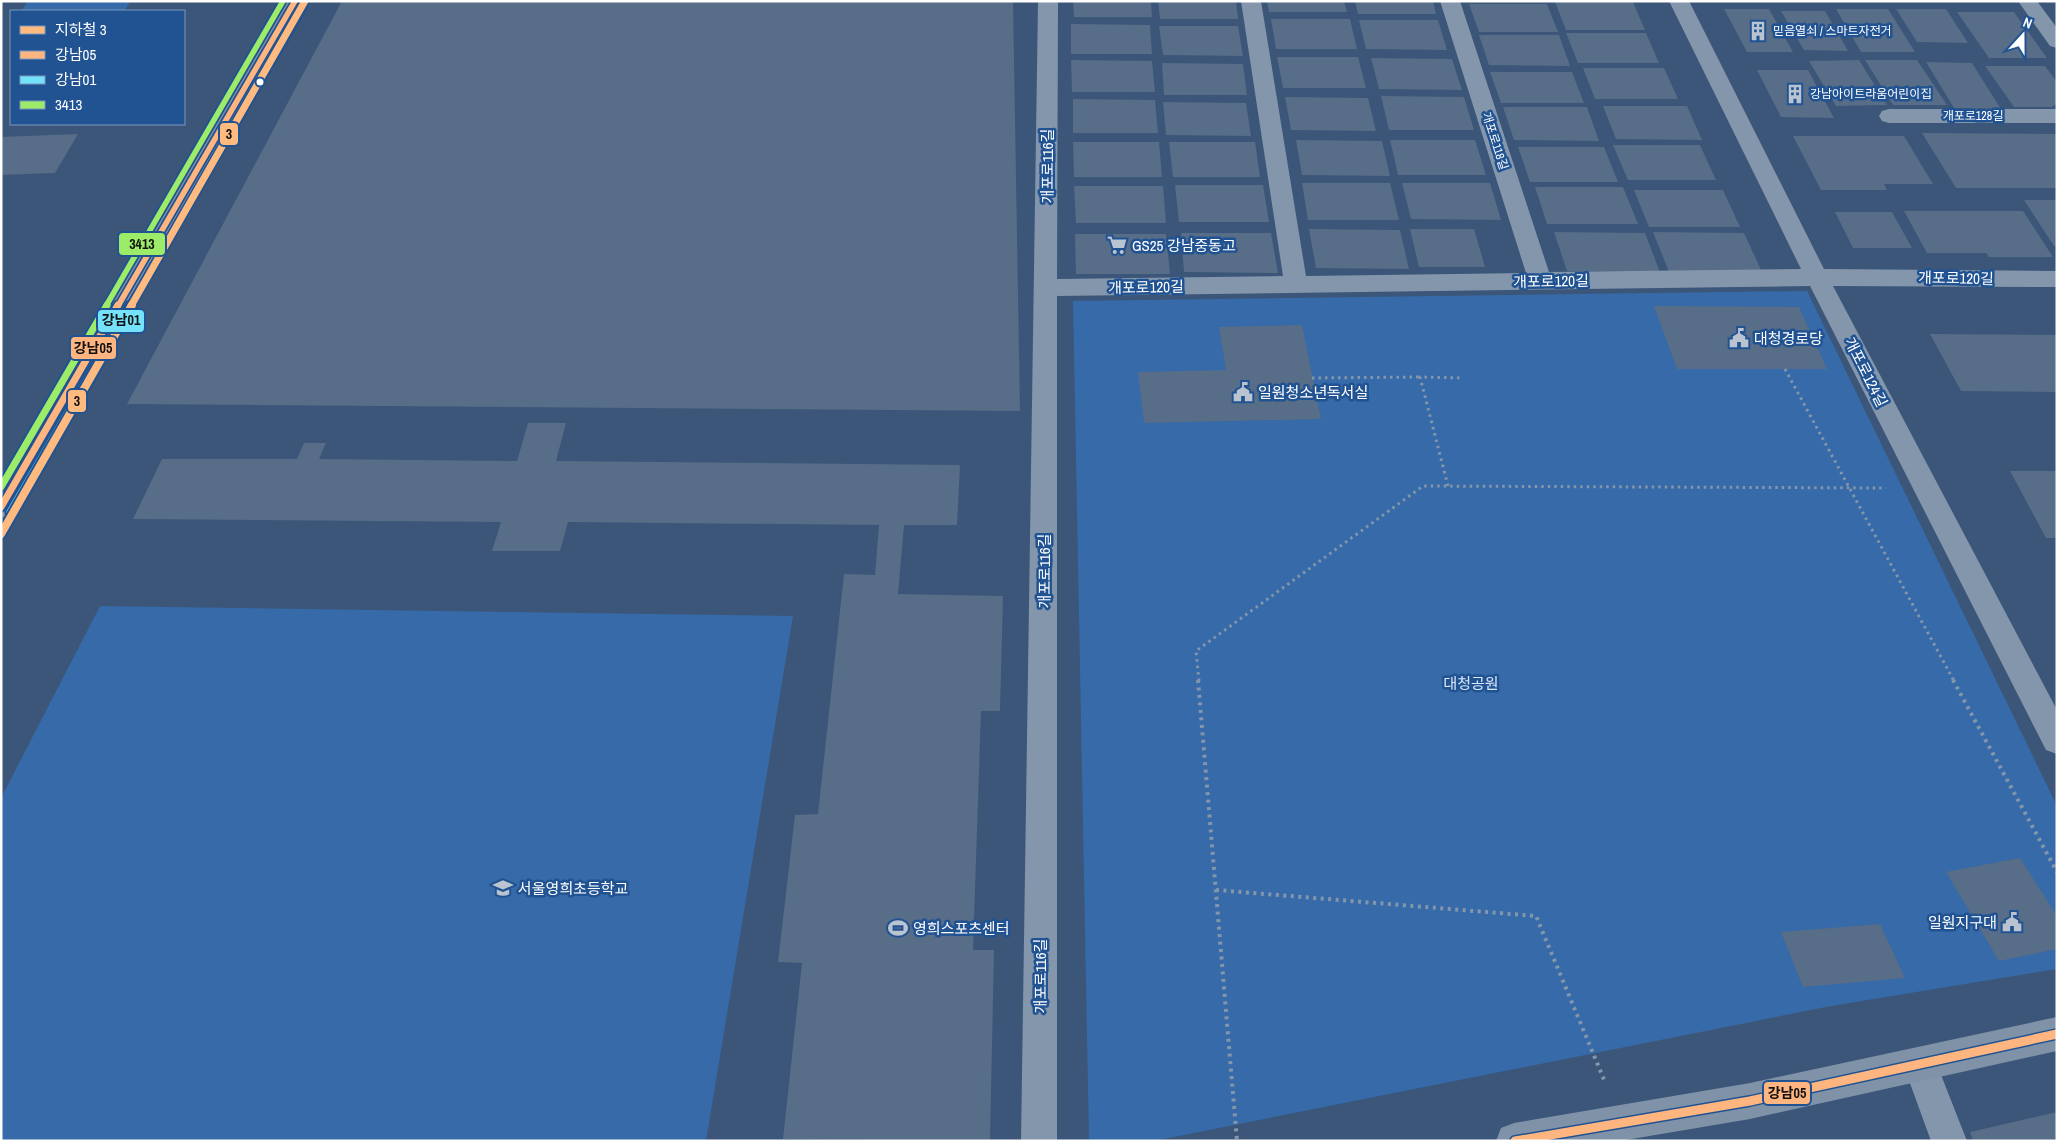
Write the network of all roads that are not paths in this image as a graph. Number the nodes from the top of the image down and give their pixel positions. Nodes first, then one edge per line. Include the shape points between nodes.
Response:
1 (295, 1) edge
2 (1048, 1) edge
3 (1251, 1) edge
4 (1450, 1) edge
5 (1679, 1) edge
6 (2027, 1) edge
7 (2057, 42) edge
8 (1889, 116) dead end
9 (2057, 116) edge
10 (1817, 277) junction
11 (2057, 279) edge
12 (1540, 281) junction
13 (1296, 285) junction
14 (1046, 288) junction
15 (1, 507) edge
16 (2057, 740) edge
17 (2057, 1034) edge
18 (1920, 1064) junction
19 (1039, 1141) edge
20 (1514, 1141) edge
21 (1949, 1141) edge

1 - 15 street
2 - 14 street, 개포로116길
3 - 13 street
4 - 12 street, 개포로118길
5 - 10 street, 개포로124길
6 - 7 street
8 - 9 street, 개포로128길
10 - 11 street, 개포로120길
10 - 12 street, 개포로120길
10 - 16 street, 개포로124길
12 - 13 street, 개포로120길
13 - 14 street, 개포로120길
14 - 19 street, 개포로116길
17 - 18 street
18 - 20 street via 1750,1101
18 - 21 street

